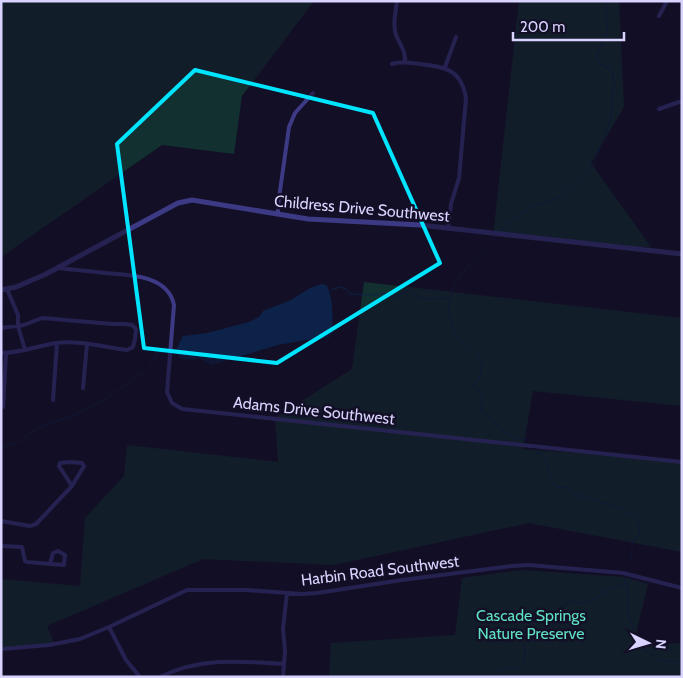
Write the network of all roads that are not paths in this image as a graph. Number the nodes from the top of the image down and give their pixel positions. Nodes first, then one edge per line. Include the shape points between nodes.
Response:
1 (397, 1) edge
2 (667, 1) edge
3 (659, 16) dead end
4 (456, 37) dead end
5 (405, 62) junction
6 (392, 64) dead end
7 (445, 67) junction
8 (313, 93) dead end
9 (682, 101) edge
10 (659, 109) dead end
11 (278, 214) junction
12 (448, 228) junction
13 (682, 254) edge
14 (58, 268) junction
15 (4, 290) edge
16 (18, 326) junction
17 (1, 328) edge
18 (57, 343) junction
19 (87, 344) junction
20 (25, 350) junction
21 (4, 353) edge
22 (83, 388) dead end
23 (53, 400) dead end
24 (3, 407) dead end
25 (682, 462) edge
26 (72, 486) junction
27 (1, 521) edge
28 (1, 546) edge
29 (50, 564) junction
30 (682, 588) edge
31 (287, 593) junction
32 (110, 627) junction
33 (1, 649) edge
34 (284, 664) junction
35 (140, 677) edge
36 (160, 677) edge
37 (283, 677) edge

1 - 5 street via 394,26
2 - 3 street
4 - 7 street
5 - 6 street
5 - 7 street
7 - 12 street via 459,79 466,98 459,178
8 - 11 street via 294,113 289,127
9 - 10 street
11 - 12 street, Childress Drive Southwest via 334,222
11 - 14 street, Childress Drive Southwest via 184,201
12 - 13 street, Childress Drive Southwest
14 - 15 street, Childress Drive Southwest
14 - 25 street, Adams Drive Southwest via 141,276 169,292 174,305 167,392 172,403 182,409
15 - 16 street via 18,315
16 - 17 street
16 - 19 street via 42,318 125,324 136,329 133,348 127,350
16 - 20 street
18 - 19 street
18 - 20 street
18 - 23 street
19 - 22 street
20 - 21 street
21 - 24 street
26 - 26 street via 84,466 60,463 61,472
26 - 27 street via 36,524 30,526
28 - 29 street via 22,547 28,562
29 - 29 street via 64,565 65,555 58,551 53,553
30 - 31 street, Harbin Road Southwest via 623,573 530,565 316,593
31 - 32 street, Harbin Road Southwest via 187,590
31 - 34 street
32 - 33 street, Harbin Road Southwest via 61,644
32 - 35 street via 126,660
34 - 36 street via 212,661
34 - 37 street

